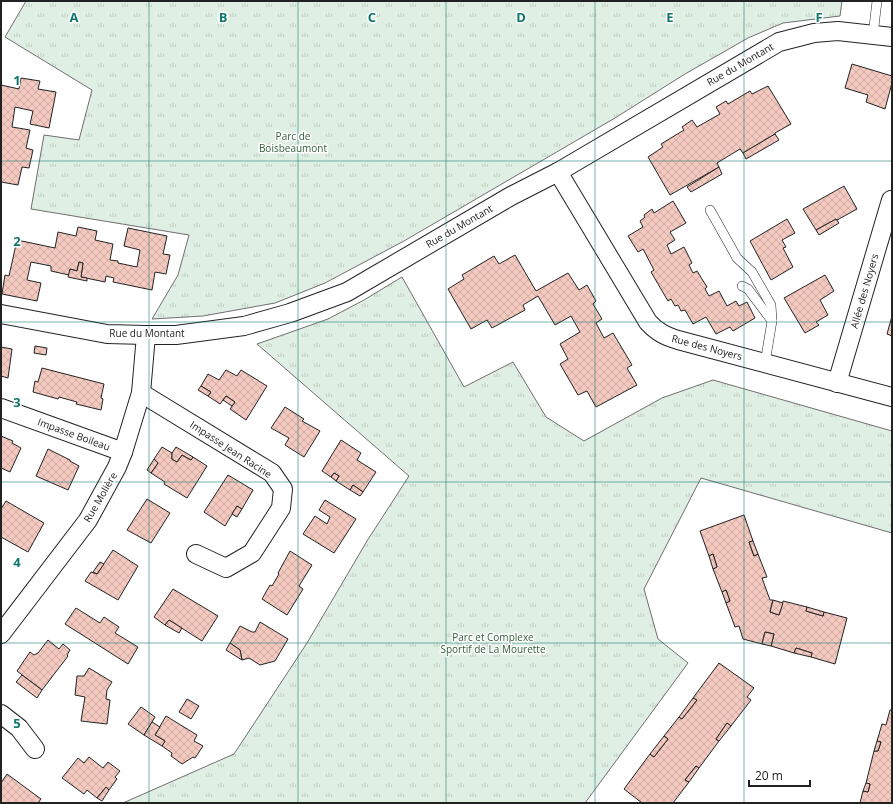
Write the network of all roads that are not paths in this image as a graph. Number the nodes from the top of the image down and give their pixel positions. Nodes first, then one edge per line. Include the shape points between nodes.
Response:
1 (878, 1) edge
2 (873, 35) junction
3 (892, 37) edge
4 (558, 172) junction
5 (892, 200) edge
6 (710, 210) dead end
7 (742, 286) dead end
8 (1, 314) edge
9 (772, 321) junction
10 (146, 335) junction
11 (765, 363) junction
12 (837, 383) junction
13 (141, 393) junction
14 (892, 397) edge
15 (1, 408) edge
16 (124, 452) junction
17 (196, 554) dead end
18 (1, 634) edge
19 (1, 714) edge
20 (35, 749) dead end

1 - 2 lane
2 - 3 street, Rue du Montant
2 - 4 street, Rue du Montant via 814,33 779,42
4 - 10 street, Rue du Montant via 511,196 347,292 290,313 244,326 176,335
4 - 11 street, Rue des Noyers via 648,322 656,331 664,336
5 - 12 street, Allée des Noyers
6 - 9 lane via 737,258 752,272 771,305
7 - 9 lane via 748,289
8 - 10 street, Rue du Montant via 107,334
9 - 11 lane
10 - 13 street, Rue Molière
11 - 12 street, Rue des Noyers
12 - 14 street, Rue des Noyers
13 - 16 street, Rue Molière
13 - 17 street, Impasse Jean Racine via 272,473 283,489 281,508 252,553 226,568
15 - 16 street, Impasse Boileau
16 - 18 street, Rue Molière via 88,520
19 - 20 street via 19,728

